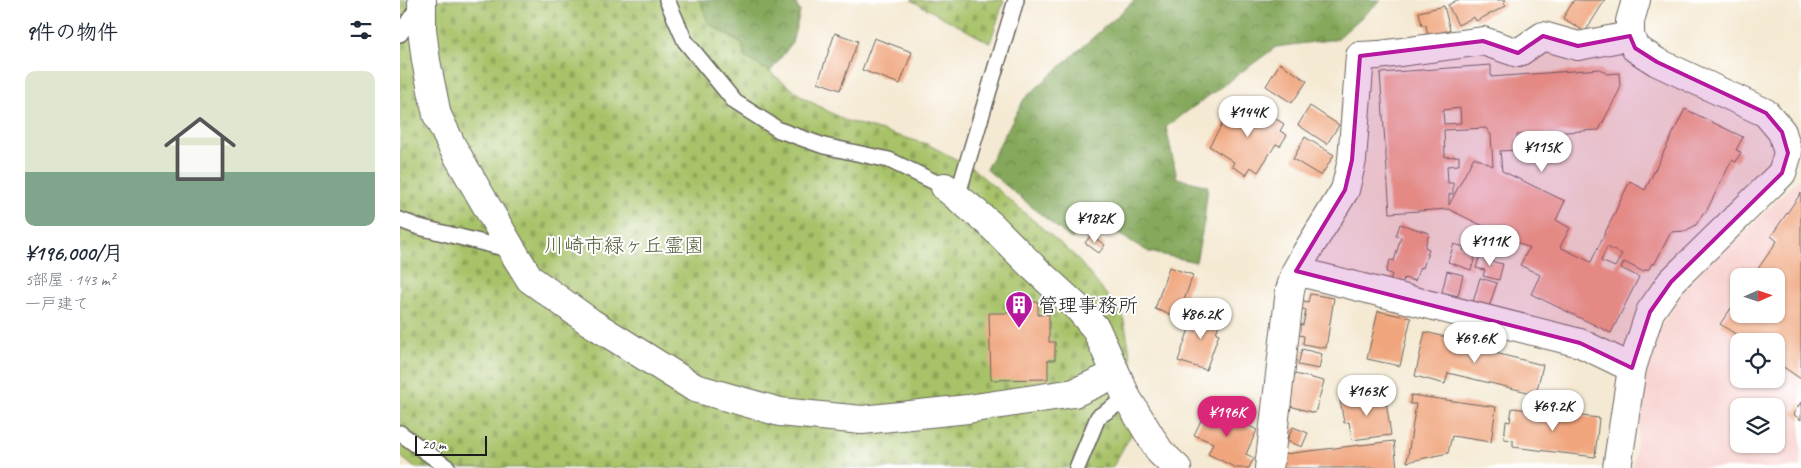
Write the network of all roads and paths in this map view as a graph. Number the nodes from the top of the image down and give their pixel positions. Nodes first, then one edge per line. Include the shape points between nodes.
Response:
1 (667, 0) edge
2 (1016, 0) edge
3 (1636, 0) edge
4 (422, 1) edge
5 (400, 34) edge
6 (1630, 36) junction
7 (951, 192) junction
8 (400, 220) edge
9 (512, 250) junction
10 (1296, 271) junction
11 (1632, 368) junction
12 (1122, 386) junction
13 (400, 433) edge
14 (448, 468) edge
15 (1077, 468) edge
16 (1177, 468) edge
17 (1269, 468) edge
18 (1618, 468) edge

1 - 7 lane via 685,41 735,102 779,130 824,146 889,160
2 - 7 lane
3 - 6 street
4 - 5 lane
4 - 9 street via 426,61 437,115
6 - 10 street via 1578,46 1542,36 1518,53 1483,41 1360,56 1352,160 1345,190
6 - 11 street via 1635,48 1657,62 1766,113 1782,132 1788,153 1782,173 1672,282 1650,312
7 - 12 street via 990,224 1080,310 1096,329
8 - 9 lane
9 - 12 street via 530,279 590,322 695,388 780,412 862,420 968,409
10 - 11 street via 1580,343
10 - 17 street via 1290,290
11 - 18 street
12 - 15 lane via 1098,417
12 - 16 street via 1160,452
13 - 14 lane

